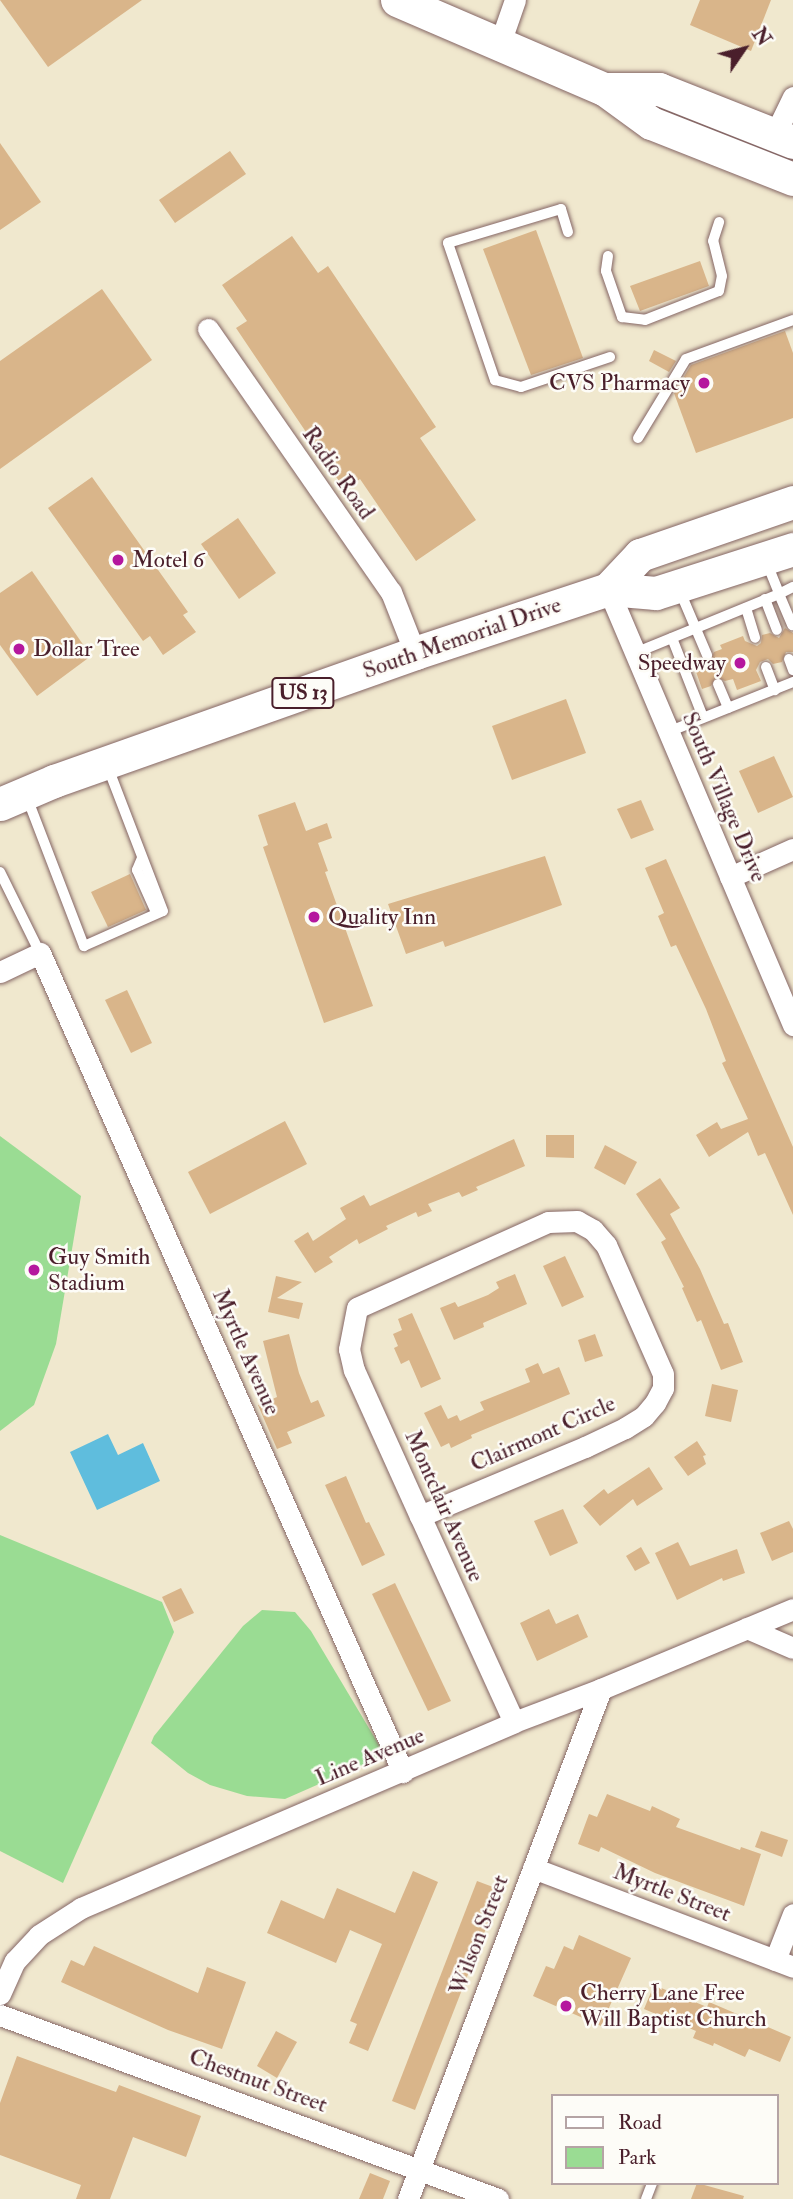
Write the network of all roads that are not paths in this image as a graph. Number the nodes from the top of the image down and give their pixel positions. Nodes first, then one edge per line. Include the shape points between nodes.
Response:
1 (397, 0) edge
2 (515, 0) edge
3 (500, 43) junction
4 (604, 89) junction
5 (793, 97) edge
6 (784, 138) edge
7 (793, 179) edge
8 (719, 222) dead end
9 (568, 232) dead end
10 (608, 257) dead end
11 (793, 320) edge
12 (208, 329) dead end
13 (610, 357) dead end
14 (638, 438) dead end
15 (793, 502) edge
16 (779, 554) edge
17 (678, 586) junction
18 (793, 587) edge
19 (608, 589) junction
20 (779, 594) junction
21 (765, 600) junction
22 (746, 608) junction
23 (792, 625) edge
24 (696, 628) junction
25 (777, 630) dead end
26 (672, 638) junction
27 (755, 638) dead end
28 (415, 653) junction
29 (635, 653) junction
30 (707, 655) dead end
31 (766, 667) dead end
32 (793, 682) edge
33 (718, 684) dead end
34 (775, 690) junction
35 (728, 708) junction
36 (703, 717) junction
37 (668, 732) junction
38 (106, 762) junction
39 (12, 798) edge
40 (793, 849) edge
41 (0, 872) edge
42 (730, 877) junction
43 (40, 953) junction
44 (0, 972) edge
45 (793, 1025) edge
46 (357, 1308) joint
47 (419, 1516) junction
48 (793, 1609) edge
49 (747, 1628) junction
50 (793, 1648) edge
51 (601, 1689) junction
52 (514, 1722) junction
53 (403, 1772) junction
54 (533, 1868) junction
55 (793, 1914) edge
56 (784, 1964) edge
57 (0, 1994) edge
58 (0, 2015) edge
59 (419, 2169) junction
60 (408, 2199) edge
61 (498, 2199) edge

1 - 3 main road
2 - 3 street
3 - 4 main road
4 - 6 main road via 659,89
4 - 7 main road via 652,123
5 - 6 street
8 - 10 lane via 713,241 722,276 719,291 645,320 622,317 606,271
9 - 13 lane via 561,209 448,243 495,380 521,387
11 - 14 lane via 686,359
12 - 28 street, Radio Road via 391,592
15 - 19 main road, South Memorial Drive / US 13 via 640,555
16 - 17 main road, South Memorial Drive / US 13
16 - 20 lane
17 - 19 main road, South Memorial Drive / US 13 via 656,593
17 - 24 lane
18 - 20 lane
19 - 28 main road, South Memorial Drive / US 13
19 - 29 street, South Village Drive
20 - 21 lane
20 - 23 lane
21 - 22 lane
21 - 25 lane
22 - 24 lane
22 - 27 lane
24 - 26 lane
24 - 30 lane
26 - 29 lane
26 - 36 lane
28 - 38 main road, South Memorial Drive / US 13
29 - 37 street, South Village Drive
31 - 34 lane
32 - 34 lane
33 - 35 lane
34 - 35 lane
35 - 36 lane
36 - 37 lane
37 - 42 street, South Village Drive
38 - 39 main road, South Memorial Drive / US 13
38 - 39 lane via 163,911 84,946
40 - 42 street
41 - 43 lane
42 - 45 street, South Village Drive
43 - 44 street
43 - 53 street, Myrtle Avenue
46 - 47 street, Montclair Avenue via 349,1349 354,1370
46 - 47 street, Clairmont Circle via 548,1222 577,1221 606,1245 663,1374 663,1388 655,1404 625,1428
47 - 52 street, Montclair Avenue
48 - 49 street, Line Avenue
49 - 50 street
49 - 51 street, Line Avenue
51 - 52 street, Line Avenue
51 - 54 street, Wilson Street
52 - 53 street, Line Avenue
53 - 57 street, Line Avenue via 81,1908 31,1943 15,1961
54 - 56 street, Myrtle Street
54 - 59 street, Wilson Street
55 - 56 street
58 - 59 street, Chestnut Street
59 - 60 street, Wilson Street
59 - 61 street, Chestnut Street

